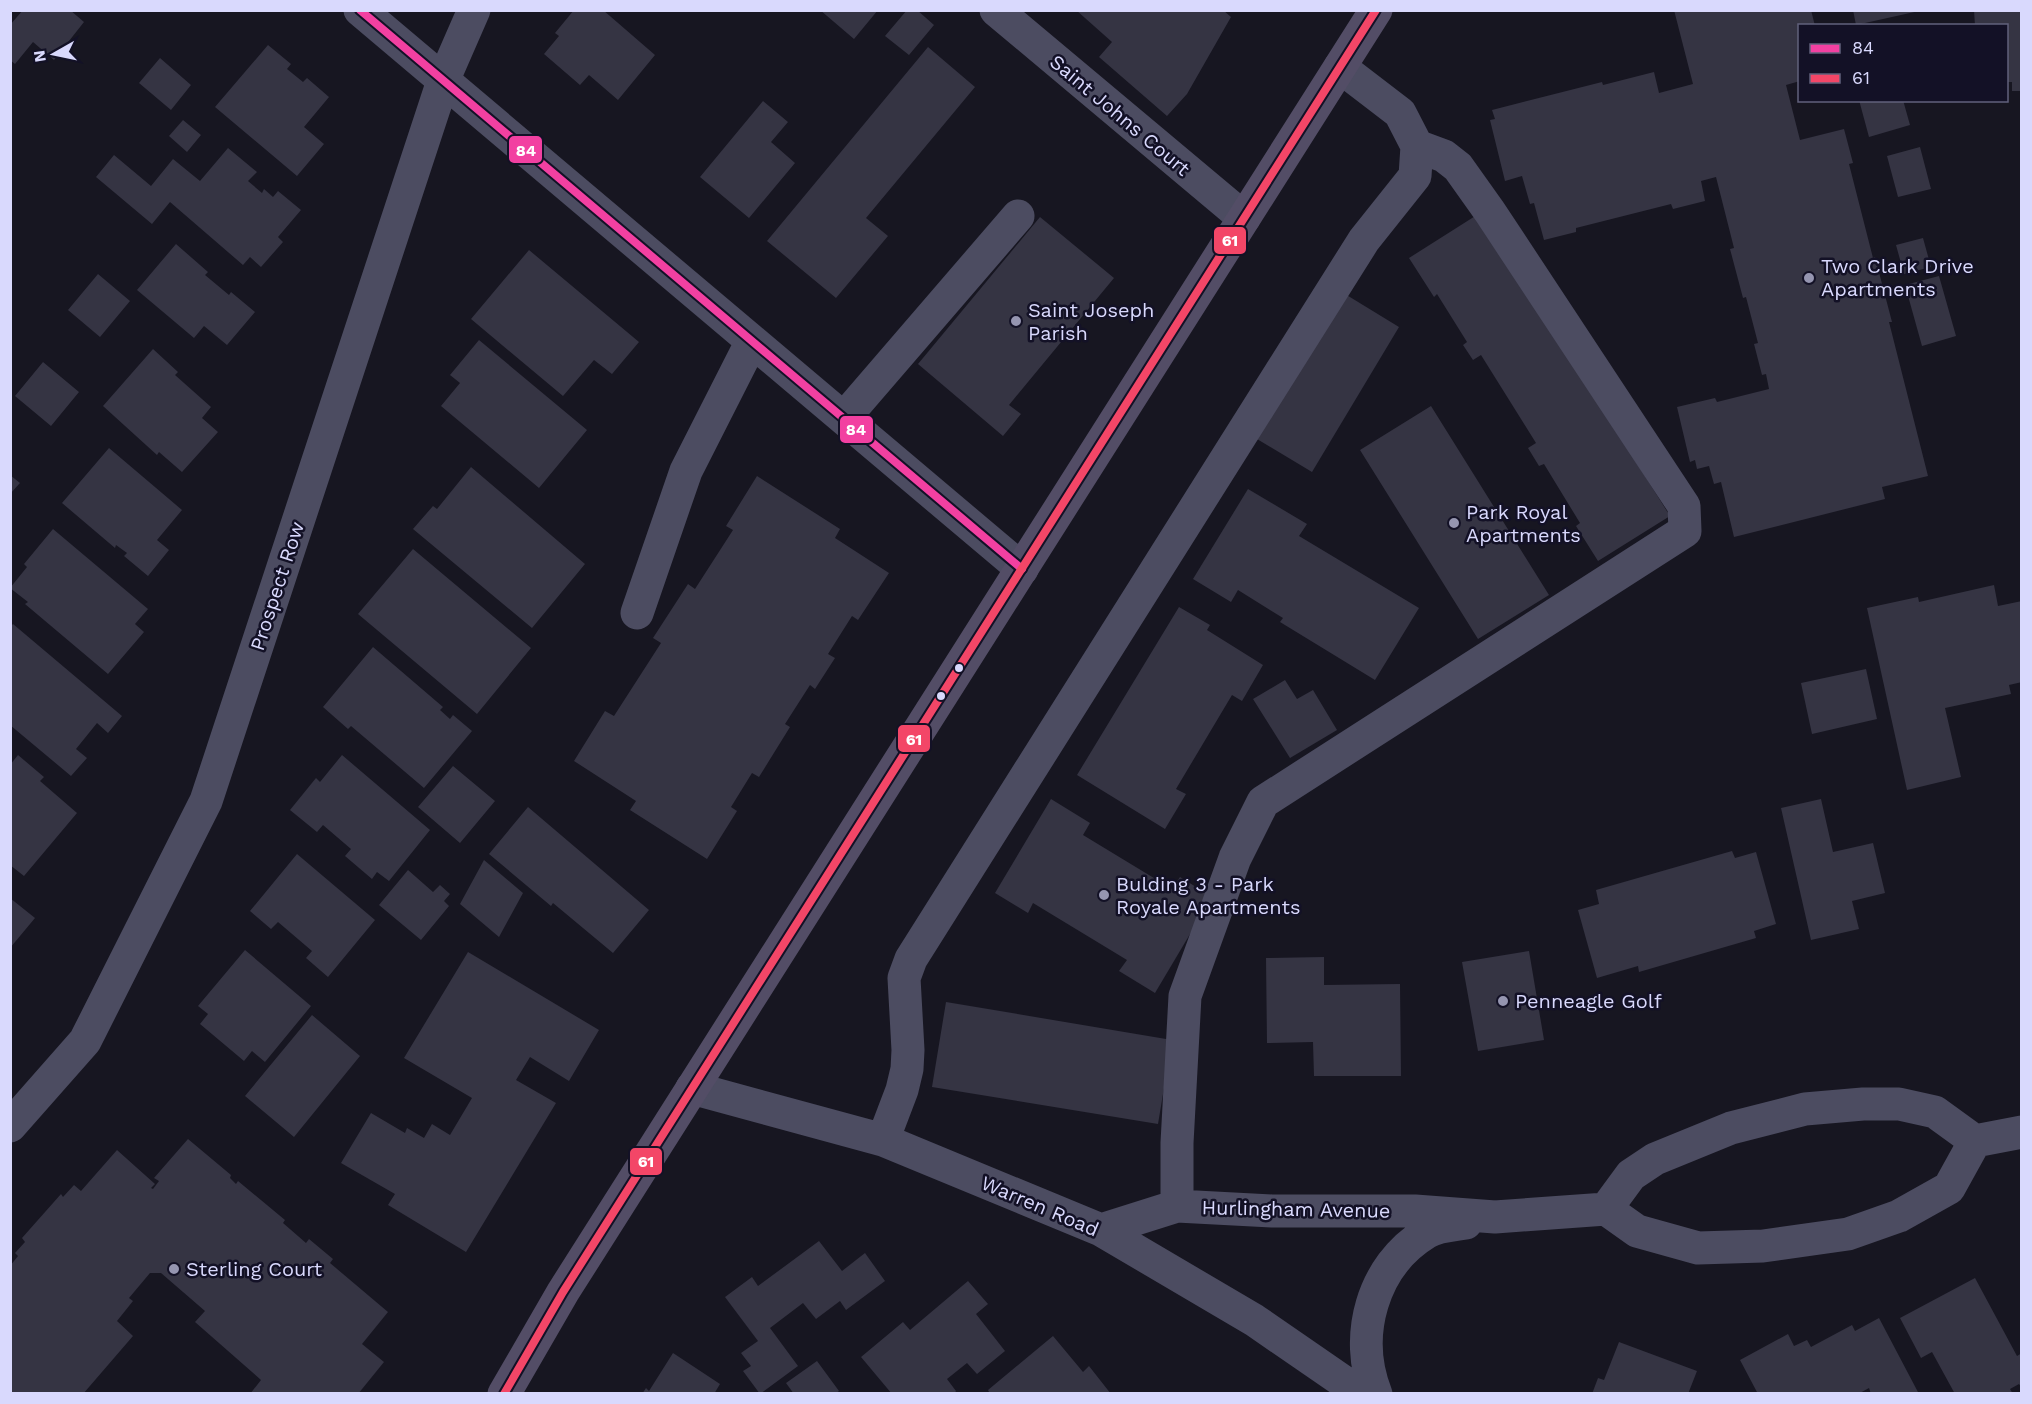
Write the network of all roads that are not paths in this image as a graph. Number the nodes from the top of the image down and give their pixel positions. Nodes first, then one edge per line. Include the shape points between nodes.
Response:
1 (360, 10) edge
2 (474, 10) edge
3 (996, 10) edge
4 (1376, 10) edge
5 (1340, 67) junction
6 (443, 81) junction
7 (1417, 146) junction
8 (1018, 216) dead end
9 (1244, 218) junction
10 (752, 341) junction
11 (844, 418) junction
12 (1022, 569) junction
13 (638, 613) dead end
14 (692, 1088) junction
15 (10, 1126) edge
16 (2022, 1132) edge
17 (883, 1140) junction
18 (1975, 1141) junction
19 (1177, 1206) junction
20 (1606, 1209) junction
21 (1495, 1217) junction
22 (1101, 1230) junction
23 (504, 1394) edge
24 (1356, 1394) edge
25 (1376, 1394) edge

1 - 6 street
2 - 6 street, Prospect Row
3 - 9 street, Saint Johns Court
4 - 5 main road
5 - 7 street via 1400,113
5 - 9 main road
6 - 10 street
6 - 15 street, Prospect Row via 206,801 85,1041
7 - 17 street via 1415,176 1364,240 910,959 904,978 907,1069
7 - 19 street via 1444,156 1458,167 1491,212 1684,506 1686,531 1263,802 1234,858 1185,996
8 - 11 street
9 - 12 main road
10 - 11 street
10 - 13 street via 686,471
11 - 12 street
12 - 14 main road
14 - 17 street, Warren Road
14 - 23 main road via 563,1292
16 - 18 street
17 - 22 street, Warren Road
18 - 20 street via 1935,1112 1899,1104 1805,1109 1731,1128 1655,1159 1631,1175
18 - 20 street via 1949,1188 1899,1216 1848,1234 1763,1246 1698,1248 1637,1231
19 - 21 street, Hurlingham Avenue via 1272,1211 1415,1211
19 - 22 street, Hurlingham Avenue
20 - 21 street, Hurlingham Avenue
21 - 25 street, Hurlingham Avenue via 1427,1232 1395,1259 1374,1294 1369,1320 1366,1351
22 - 24 street, Warren Road via 1254,1320

